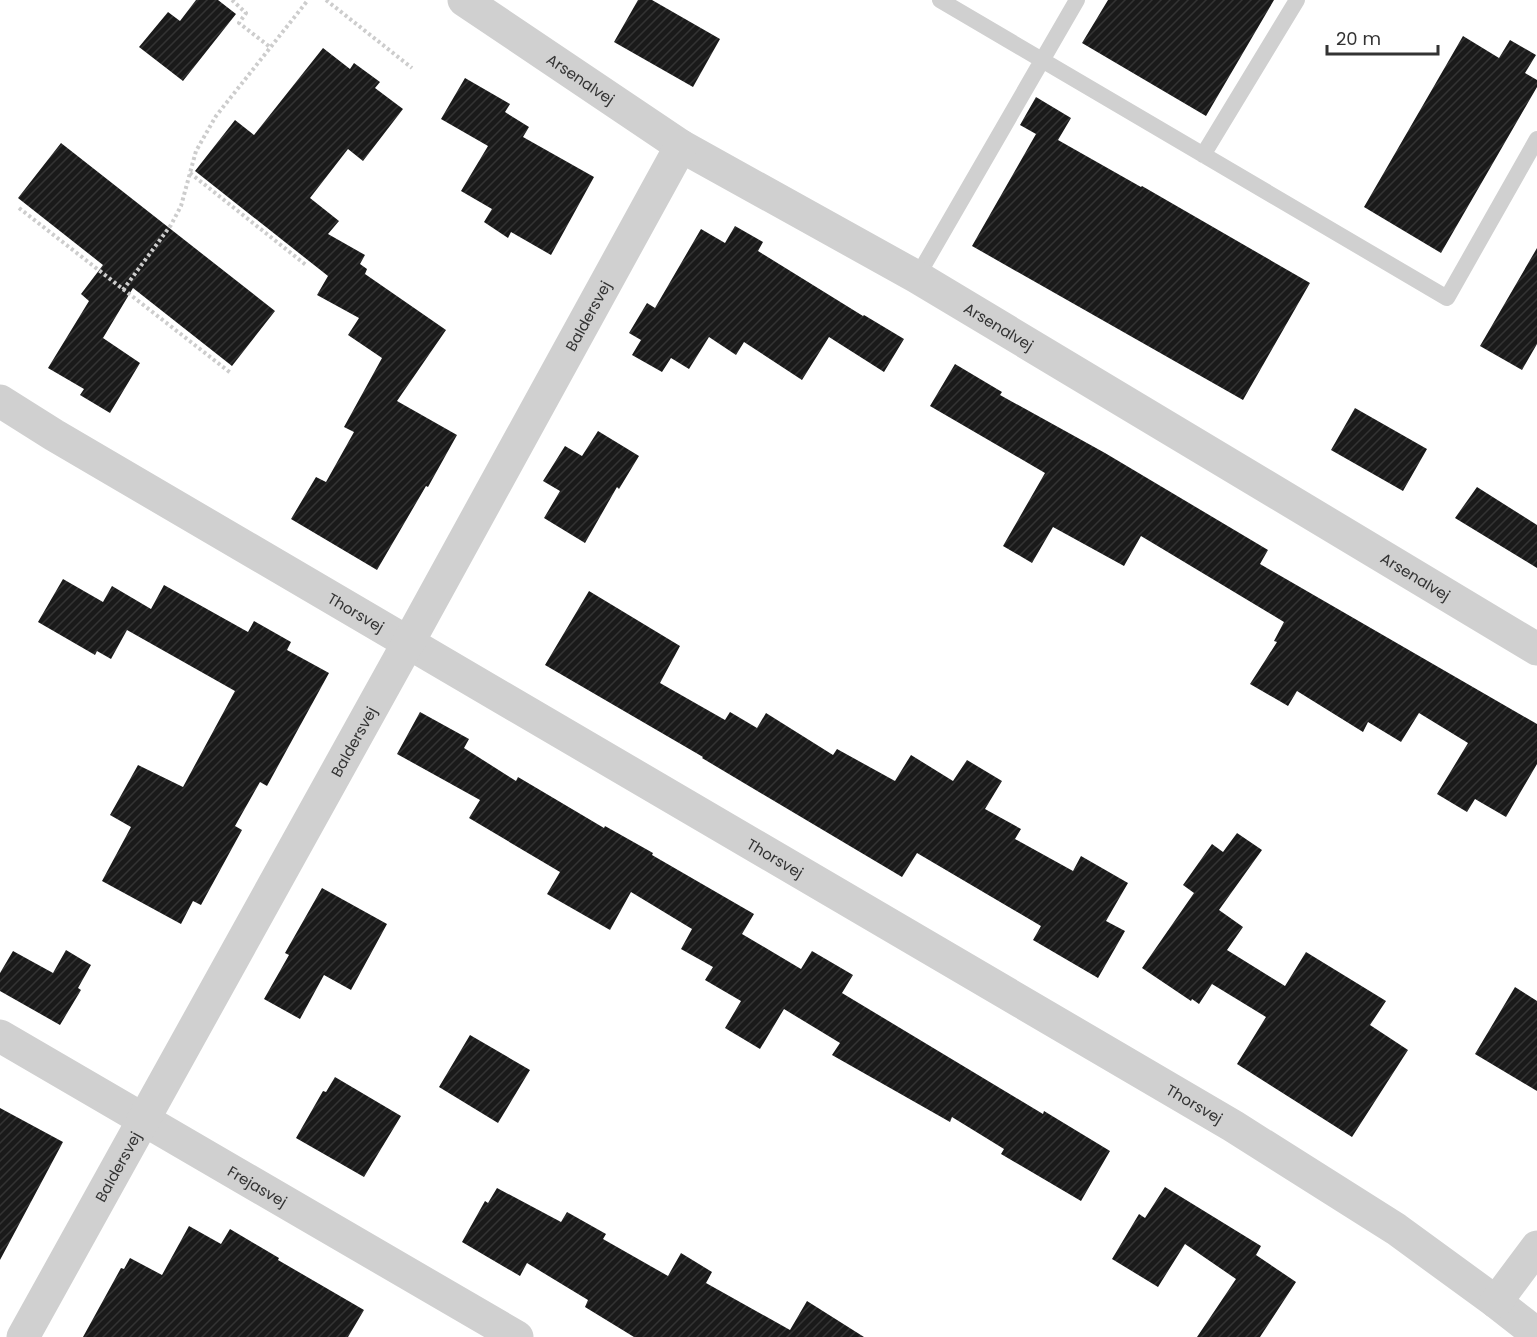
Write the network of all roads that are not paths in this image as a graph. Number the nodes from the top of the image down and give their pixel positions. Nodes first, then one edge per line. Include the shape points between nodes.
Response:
1 (464, 0) edge
2 (940, 0) edge
3 (1077, 0) edge
4 (1297, 0) edge
5 (1041, 61) junction
6 (1537, 139) edge
7 (681, 146) junction
8 (1203, 155) junction
9 (917, 277) junction
10 (0, 401) edge
11 (408, 643) junction
12 (1537, 649) edge
13 (0, 1036) edge
14 (144, 1120) junction
15 (1537, 1247) edge
16 (1496, 1302) junction
17 (1537, 1334) edge
18 (23, 1337) edge
19 (517, 1337) edge

1 - 7 street, Arsenalvej
2 - 5 lane
3 - 5 lane
4 - 8 lane
5 - 8 lane
5 - 9 lane
6 - 8 lane via 1447,298
7 - 9 street, Arsenalvej
7 - 11 street, Baldersvej
9 - 12 street, Arsenalvej
10 - 11 street, Thorsvej
11 - 14 street, Baldersvej
11 - 16 street, Thorsvej via 1233,1126 1396,1229
13 - 14 street, Frejasvej
14 - 18 street, Baldersvej
14 - 19 street, Frejasvej
15 - 16 street
16 - 17 street, Thorsvej

